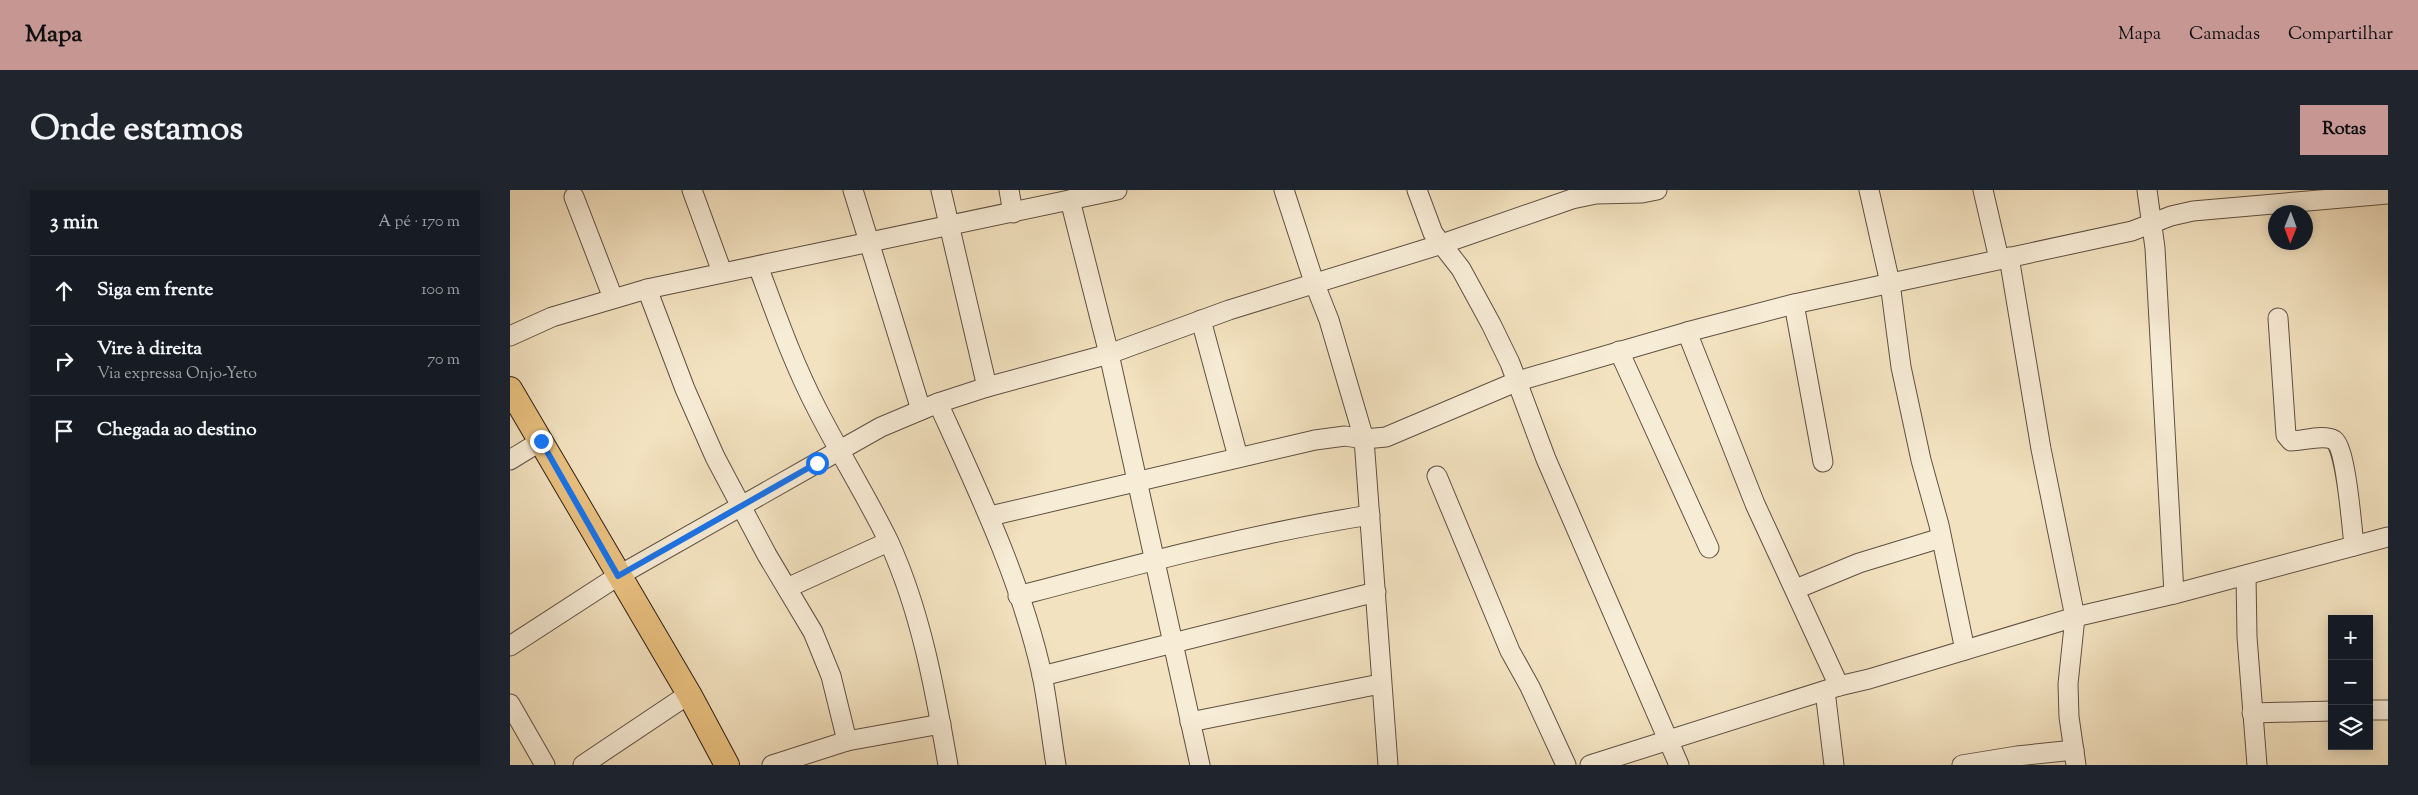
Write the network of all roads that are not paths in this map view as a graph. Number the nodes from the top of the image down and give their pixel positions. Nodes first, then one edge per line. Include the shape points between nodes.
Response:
1 (692, 190) edge
2 (853, 190) edge
3 (941, 190) edge
4 (1009, 190) edge
5 (1117, 190) edge
6 (1284, 190) edge
7 (1417, 190) edge
8 (1657, 190) edge
9 (1869, 190) edge
10 (1983, 190) edge
11 (2147, 190) edge
12 (2388, 194) edge
13 (574, 197) dead end
14 (1070, 200) junction
15 (1013, 213) junction
16 (2151, 224) junction
17 (949, 225) junction
18 (869, 243) junction
19 (1442, 244) junction
20 (2004, 258) junction
21 (758, 266) junction
22 (722, 272) junction
23 (1314, 282) junction
24 (1890, 283) junction
25 (647, 289) junction
26 (612, 298) junction
27 (1794, 304) junction
28 (2278, 318) dead end
29 (1202, 320) junction
30 (1687, 332) junction
31 (510, 336) edge
32 (1619, 351) junction
33 (1109, 354) junction
34 (1518, 381) junction
35 (987, 387) junction
36 (510, 389) edge
37 (930, 407) junction
38 (1364, 439) junction
39 (541, 441) junction
40 (840, 450) junction
41 (1238, 457) junction
42 (510, 460) edge
43 (1823, 462) dead end
44 (1437, 476) dead end
45 (1137, 480) junction
46 (740, 506) junction
47 (1370, 514) junction
48 (990, 516) junction
49 (2388, 537) edge
50 (1941, 538) junction
51 (888, 542) junction
52 (2354, 546) junction
53 (1709, 548) dead end
54 (1154, 560) junction
55 (2246, 575) junction
56 (618, 576) junction
57 (787, 588) junction
58 (1796, 589) junction
59 (1376, 592) junction
60 (2174, 594) junction
61 (1018, 596) junction
62 (2075, 617) junction
63 (1173, 643) junction
64 (510, 646) edge
65 (1965, 650) junction
66 (1042, 676) junction
67 (1380, 684) junction
68 (1832, 689) junction
69 (689, 694) junction
70 (510, 704) edge
71 (2373, 710) edge
72 (2388, 710) edge
73 (2328, 711) edge
74 (2252, 713) junction
75 (1190, 722) junction
76 (941, 724) junction
77 (1670, 740) junction
78 (847, 741) junction
79 (2075, 757) edge
80 (545, 765) edge
81 (583, 765) edge
82 (727, 765) edge
83 (772, 765) edge
84 (948, 765) edge
85 (1056, 765) edge
86 (1200, 765) edge
87 (1388, 765) edge
88 (1566, 765) edge
89 (1590, 765) edge
90 (1679, 765) edge
91 (1834, 765) edge
92 (1962, 765) edge
93 (2258, 765) edge

1 - 22 street
2 - 18 street
3 - 17 street
4 - 15 street
5 - 14 street
6 - 23 street
7 - 19 street via 1428,222
8 - 19 street via 1572,199
9 - 24 street
10 - 20 street
11 - 16 street
12 - 16 street via 2193,211
13 - 26 street
14 - 15 street
14 - 33 street
15 - 17 street
16 - 20 street via 2132,231
16 - 60 street via 2155,248
17 - 18 street
17 - 35 street
18 - 21 street
18 - 37 street
19 - 23 street
19 - 34 street via 1491,324
20 - 24 street
20 - 62 street
21 - 22 street
21 - 40 street via 816,408
22 - 25 street
23 - 29 street
23 - 38 street via 1329,320
24 - 27 street
24 - 50 street via 1900,368
25 - 26 street
25 - 46 street via 685,389
26 - 31 street via 552,317
27 - 30 street
27 - 43 street
28 - 52 street via 2286,436 2291,440 2331,439 2338,444 2344,464
29 - 33 street
29 - 41 street
30 - 32 street
30 - 58 street via 1755,504
32 - 34 street
32 - 53 street
33 - 35 street
33 - 45 street
34 - 38 street via 1394,435
34 - 77 street via 1546,459
35 - 37 street
36 - 39 main road
37 - 40 street via 881,427
37 - 48 street
38 - 41 street via 1332,437
38 - 47 street
39 - 42 street
39 - 56 main road
40 - 46 street
40 - 51 street
41 - 45 street
44 - 88 street via 1510,651
45 - 48 street
45 - 54 street
46 - 56 street
46 - 57 street
47 - 54 street via 1290,528
47 - 59 street
48 - 61 street
49 - 52 street
50 - 58 street via 1859,563
50 - 65 street
51 - 57 street
51 - 76 street via 921,633
52 - 55 street
54 - 61 street
54 - 63 street
55 - 60 street
55 - 74 street
56 - 64 street
56 - 69 main road
57 - 78 street via 813,632 831,676
58 - 68 street
59 - 63 street
59 - 67 street
60 - 62 street
61 - 66 street
62 - 65 street
62 - 79 street via 2068,684
63 - 66 street
63 - 75 street
65 - 68 street
66 - 85 street
67 - 75 street
67 - 87 street
68 - 77 street
68 - 91 street
69 - 81 street
69 - 82 main road
70 - 80 street
71 - 72 street
73 - 74 street
74 - 93 street
75 - 86 street
76 - 78 street
76 - 84 street
77 - 89 street
77 - 90 street
78 - 83 street
79 - 92 street via 2017,756

